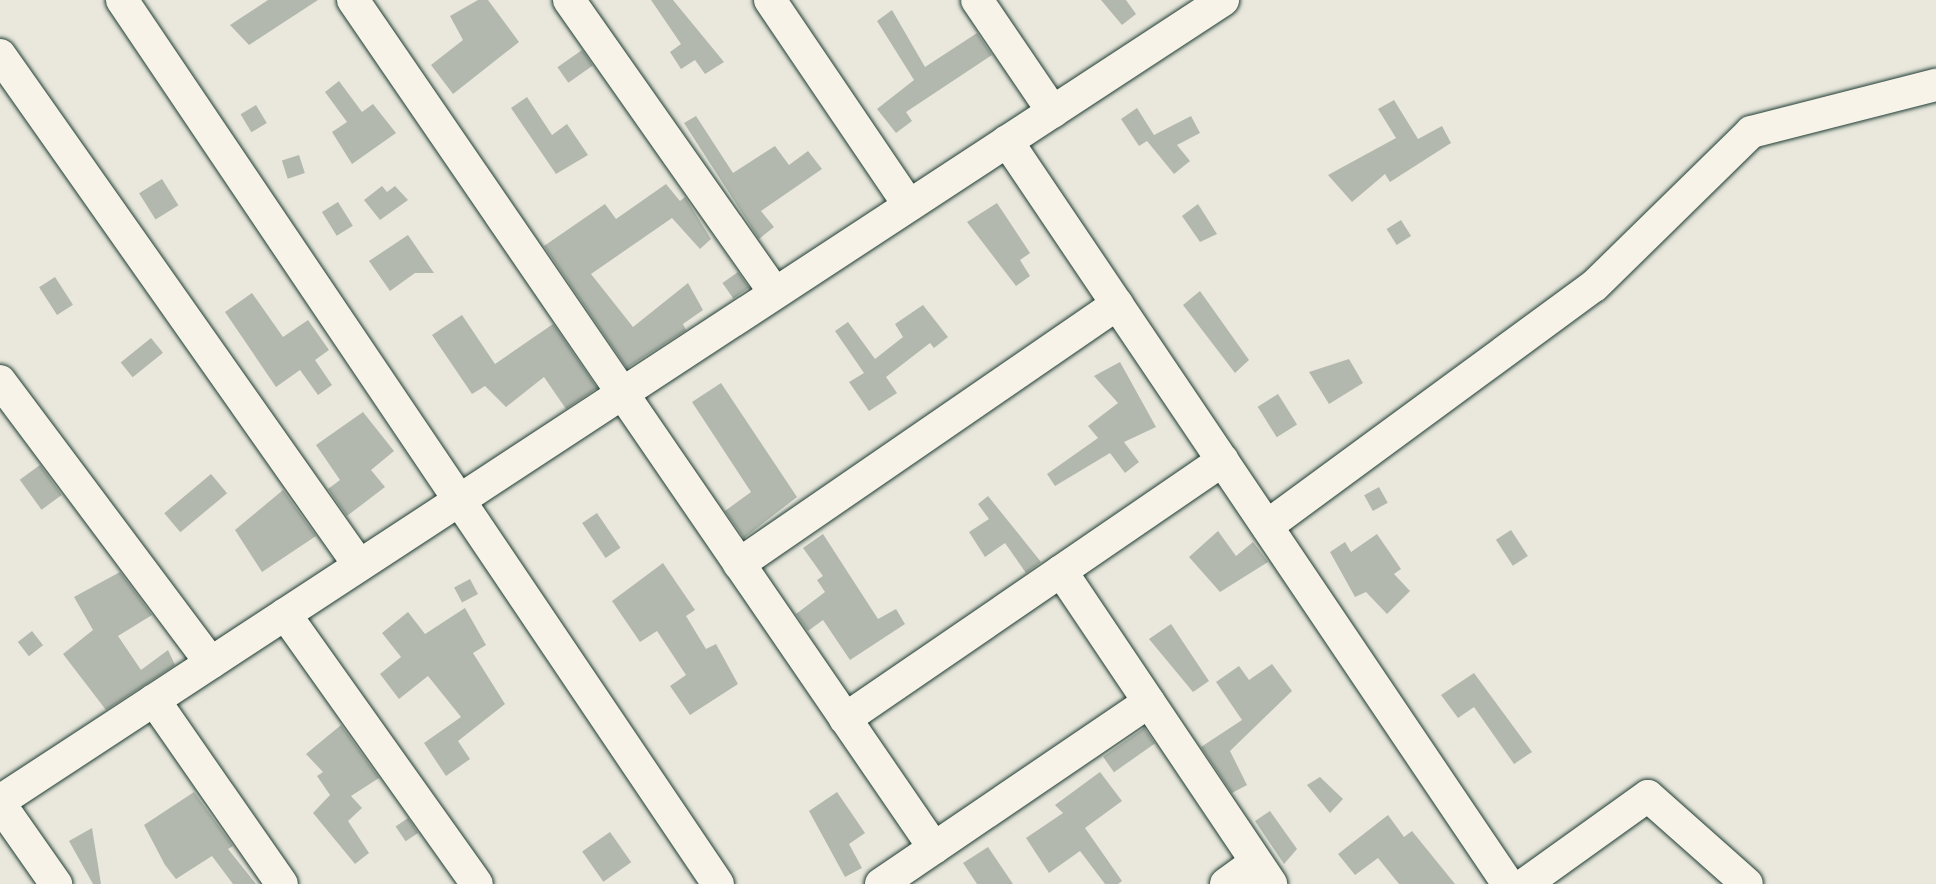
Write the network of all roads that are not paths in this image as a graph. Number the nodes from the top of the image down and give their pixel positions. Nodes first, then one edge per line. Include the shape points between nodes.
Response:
1 (122, 0) edge
2 (353, 0) edge
3 (569, 0) edge
4 (770, 0) edge
5 (977, 0) edge
6 (1215, 2) edge
7 (0, 55) edge
8 (1936, 85) edge
9 (1053, 112) junction
10 (1007, 141) junction
11 (909, 205) junction
12 (775, 293) junction
13 (1117, 304) junction
14 (0, 381) edge
15 (622, 393) junction
16 (1223, 460) junction
17 (459, 500) junction
18 (1267, 526) junction
19 (739, 564) junction
20 (359, 565) junction
21 (1061, 571) junction
22 (285, 614) junction
23 (211, 663) junction
24 (154, 700) junction
25 (1149, 702) junction
26 (845, 719) junction
27 (0, 802) edge
28 (933, 848) junction
29 (1263, 873) edge
30 (56, 884) edge
31 (282, 884) edge
32 (477, 884) edge
33 (718, 884) edge
34 (881, 884) edge
35 (1226, 884) edge
36 (1508, 884) edge
37 (1525, 884) edge
38 (1747, 884) edge

1 - 17 street
2 - 15 street
3 - 12 street
4 - 11 street
5 - 9 street
6 - 9 street
7 - 20 street
8 - 18 street via 1751,132 1594,286
9 - 10 street
10 - 11 street
10 - 13 street
11 - 12 street
12 - 15 street
13 - 16 street
13 - 19 street
14 - 23 street
15 - 17 street
15 - 19 street
16 - 18 street
16 - 21 street
17 - 20 street
17 - 33 street
18 - 36 street
19 - 26 street
20 - 22 street
21 - 25 street
21 - 26 street
22 - 23 street
22 - 32 street
23 - 24 street
24 - 27 street
24 - 31 street
25 - 28 street
25 - 29 street
26 - 28 street
27 - 30 street
28 - 34 street
29 - 35 street
37 - 38 street via 1648,796

